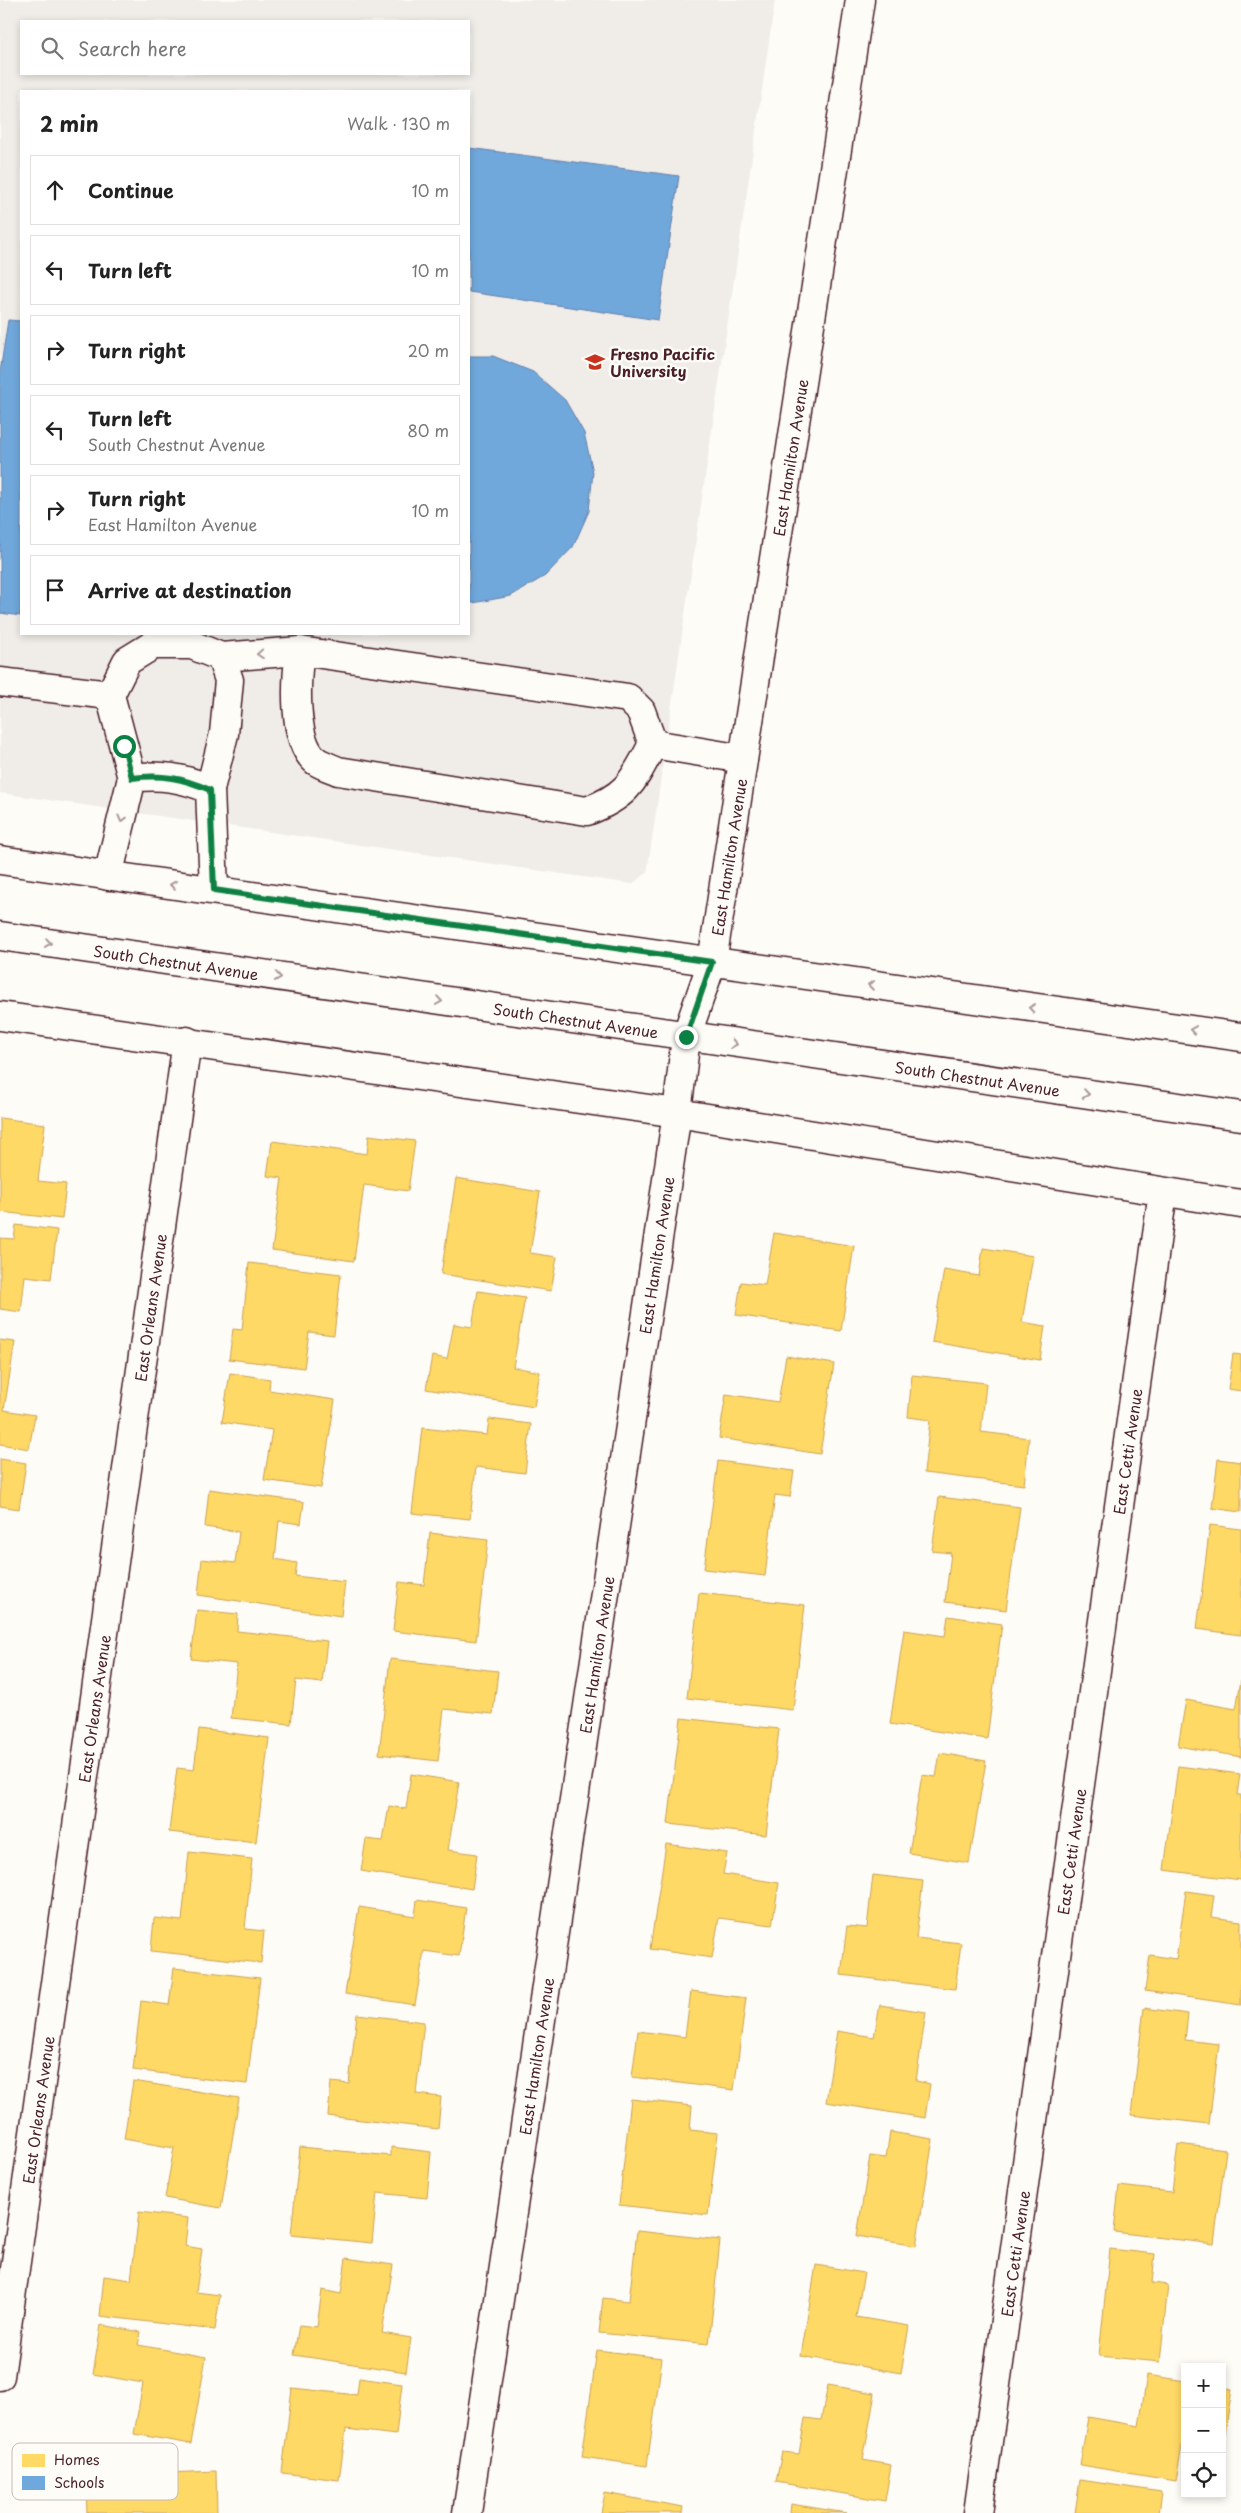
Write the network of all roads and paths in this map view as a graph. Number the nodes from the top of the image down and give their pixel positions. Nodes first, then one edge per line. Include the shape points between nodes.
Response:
1 (860, 0) edge
2 (300, 651) junction
3 (221, 657) junction
4 (0, 682) edge
5 (110, 695) junction
6 (653, 744) junction
7 (743, 759) junction
8 (132, 778) junction
9 (210, 790) junction
10 (0, 860) edge
11 (108, 876) junction
12 (214, 890) junction
13 (0, 936) edge
14 (712, 962) junction
15 (0, 1016) edge
16 (686, 1037) junction
17 (1241, 1037) edge
18 (187, 1041) junction
19 (677, 1113) junction
20 (1241, 1116) edge
21 (1163, 1192) junction
22 (1241, 1204) edge
23 (0, 2376) edge
24 (467, 2513) edge
25 (978, 2513) edge

1 - 7 street, East Hamilton Avenue
2 -> 3 street
2 - 6 street via 628,698 641,711
2 - 6 street via 297,692 302,738 316,760 338,771 587,811 610,802 632,783
3 - 5 street via 192,645 153,645 127,661
3 - 9 street via 229,680 224,734
4 - 5 street
5 - 8 street
6 - 7 street
7 - 14 street, East Hamilton Avenue
8 - 9 street via 154,775 185,779
8 -> 11 street
9 - 12 street
10 - 11 street
12 -> 11 street
12 - 14 street
13 -> 16 street, South Chestnut Avenue
14 - 16 street, East Hamilton Avenue
17 -> 14 street
15 - 18 street
16 - 19 street, East Hamilton Avenue
16 -> 20 street, South Chestnut Avenue
18 - 19 street
18 - 23 street, East Orleans Avenue
19 - 21 street
19 - 24 street, East Hamilton Avenue
21 - 22 street
21 - 25 street, East Cetti Avenue

